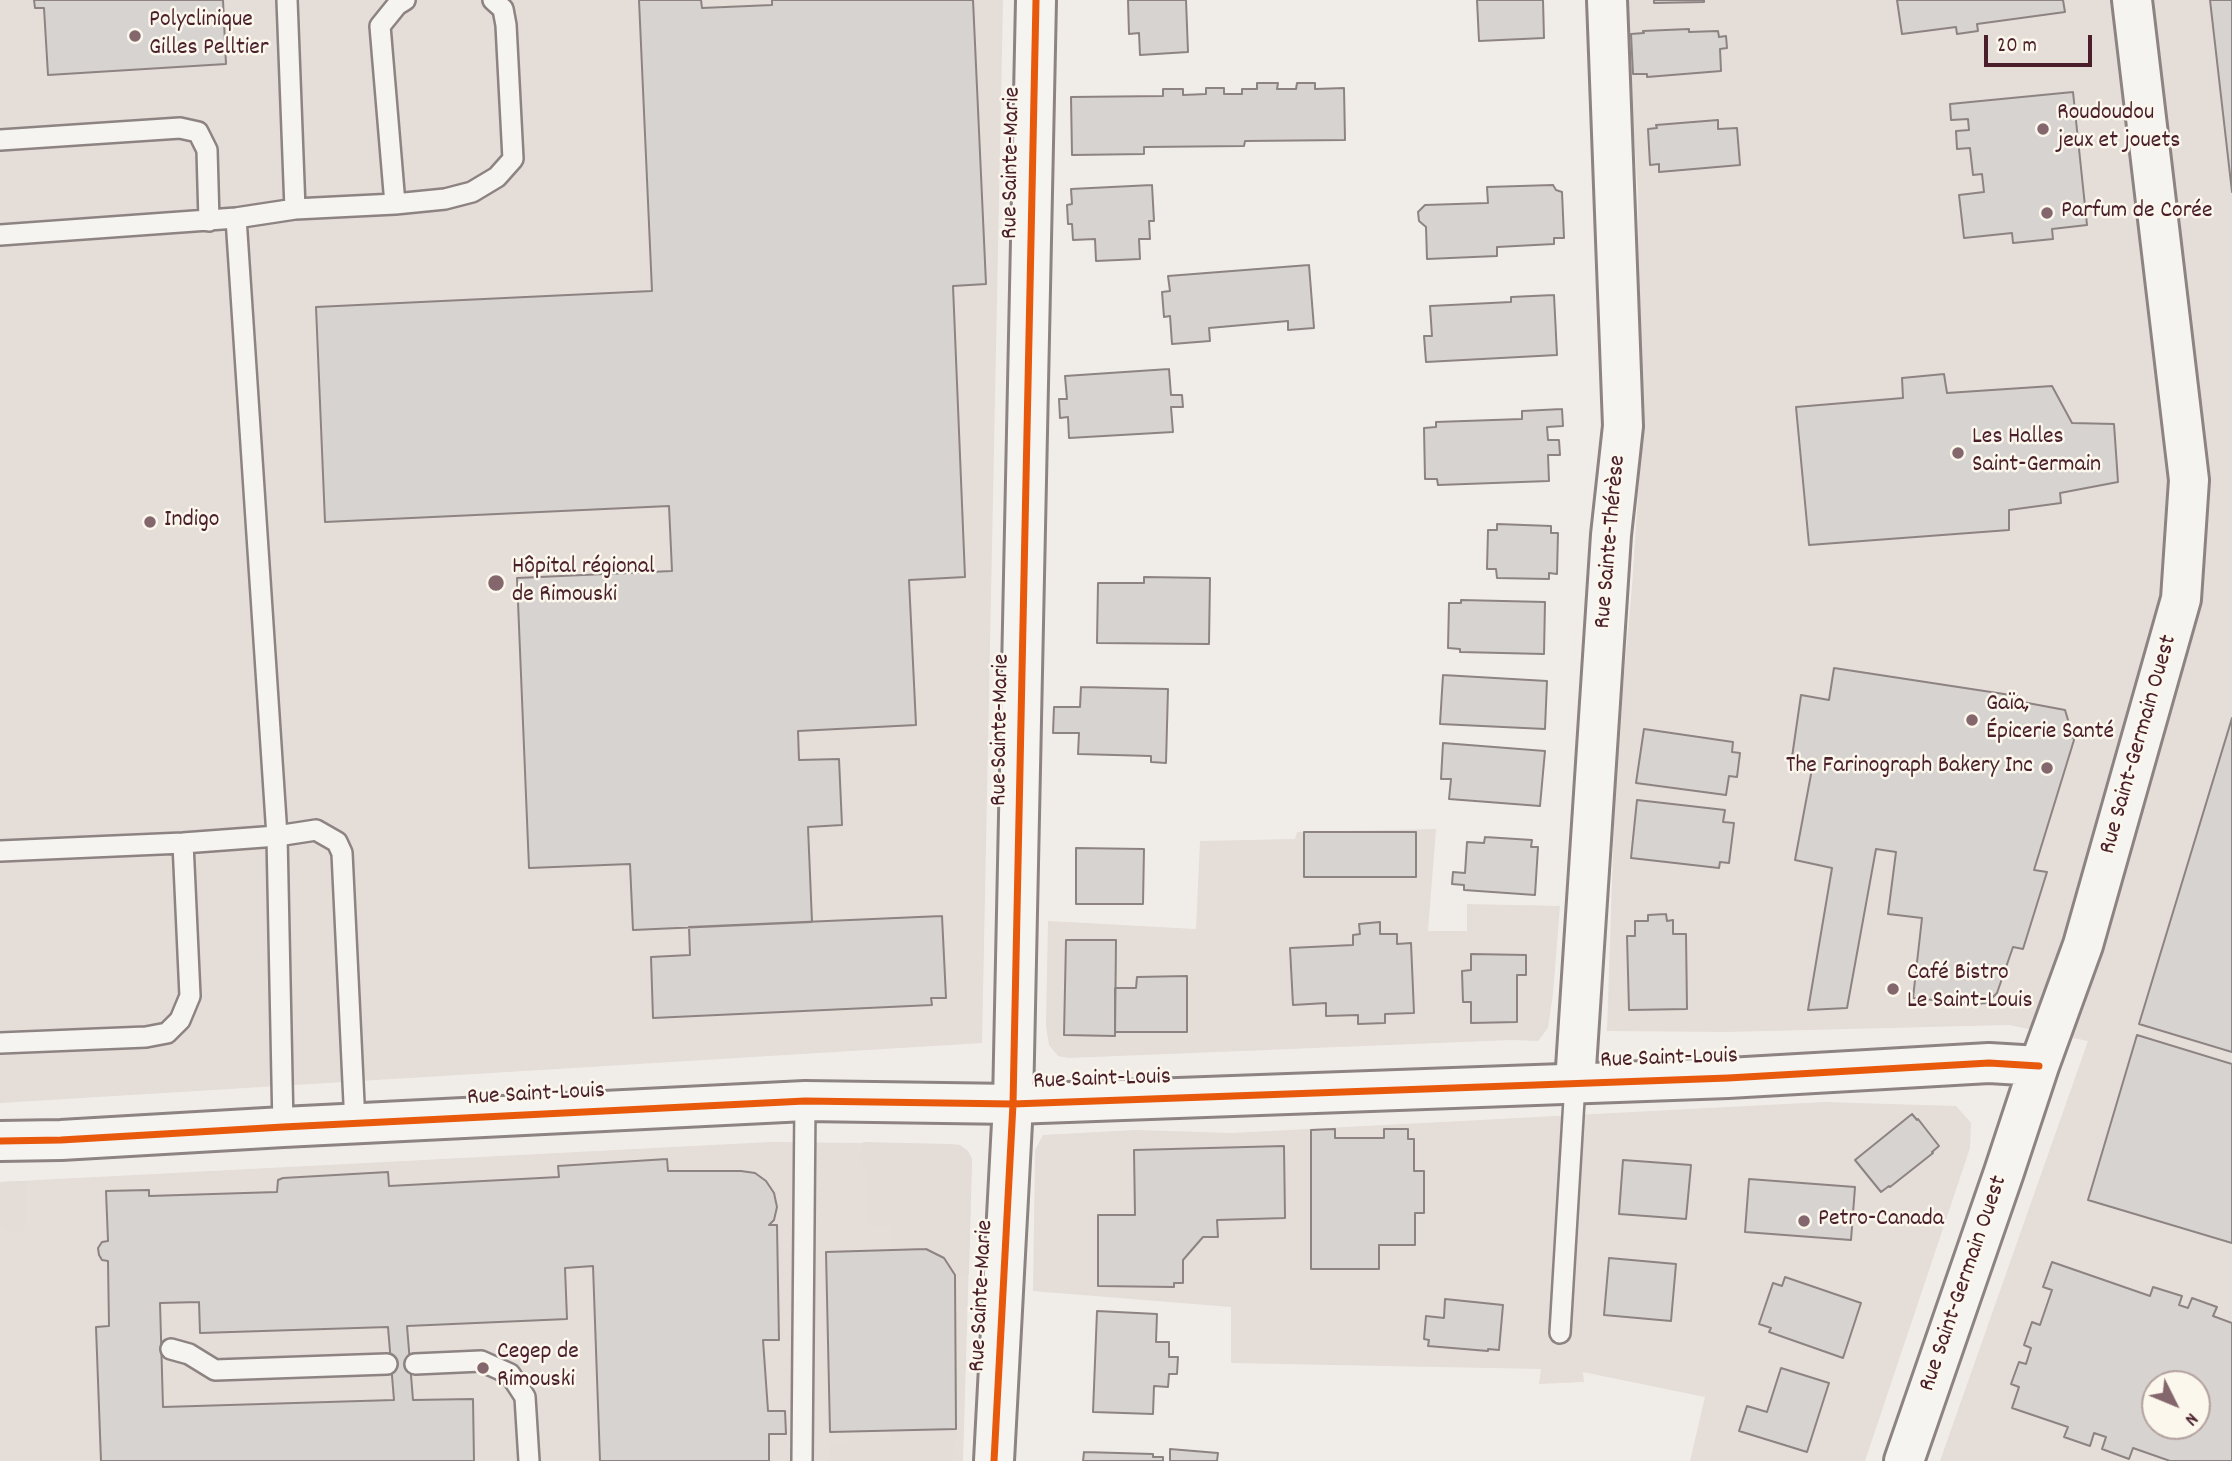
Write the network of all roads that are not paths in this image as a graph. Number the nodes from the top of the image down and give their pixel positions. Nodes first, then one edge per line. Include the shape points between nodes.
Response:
1 (287, 0) edge
2 (405, 0) edge
3 (493, 0) edge
4 (1036, 0) edge
5 (1607, 0) edge
6 (2132, 0) edge
7 (0, 139) edge
8 (396, 204) junction
9 (295, 209) junction
10 (236, 219) junction
11 (209, 220) junction
12 (0, 235) edge
13 (277, 836) junction
14 (183, 843) junction
15 (0, 851) edge
16 (0, 1043) edge
17 (2039, 1066) junction
18 (1575, 1083) junction
19 (805, 1101) junction
20 (1013, 1104) junction
21 (355, 1124) junction
22 (284, 1127) junction
23 (0, 1141) edge
24 (1560, 1333) dead end
25 (171, 1349) dead end
26 (387, 1364) dead end
27 (415, 1364) dead end
28 (529, 1461) edge
29 (802, 1461) edge
30 (994, 1461) edge
31 (1904, 1461) edge

1 - 9 lane
2 - 8 lane via 380,26
3 - 8 lane via 503,9 506,24 513,159 497,177 472,192
4 - 20 street, Rue Sainte-Marie
5 - 18 street, Rue Sainte-Thérèse via 1623,426 1611,535
6 - 17 street, Rue Saint-Germain Ouest via 2189,480 2181,599 2083,945
7 - 11 lane via 180,128 198,132 207,150
8 - 9 lane
9 - 10 lane
10 - 11 lane
10 - 13 lane
11 - 12 lane
13 - 14 lane
13 - 21 lane via 316,830 337,842 342,853
13 - 22 lane
14 - 15 lane
14 - 16 lane via 190,996 180,1020 167,1033 146,1037
17 - 18 street, Rue Saint-Louis via 1989,1063
17 - 31 street, Rue Saint-Germain Ouest
18 - 20 street, Rue Saint-Louis
18 - 24 lane
19 - 20 street, Rue Saint-Louis
19 - 21 street, Rue Saint-Louis
19 - 29 lane
20 - 30 street, Rue Sainte-Marie
21 - 22 street, Rue Saint-Louis
22 - 23 street, Rue Saint-Louis
25 - 26 lane via 215,1370
27 - 28 lane via 481,1361 510,1374 525,1397

